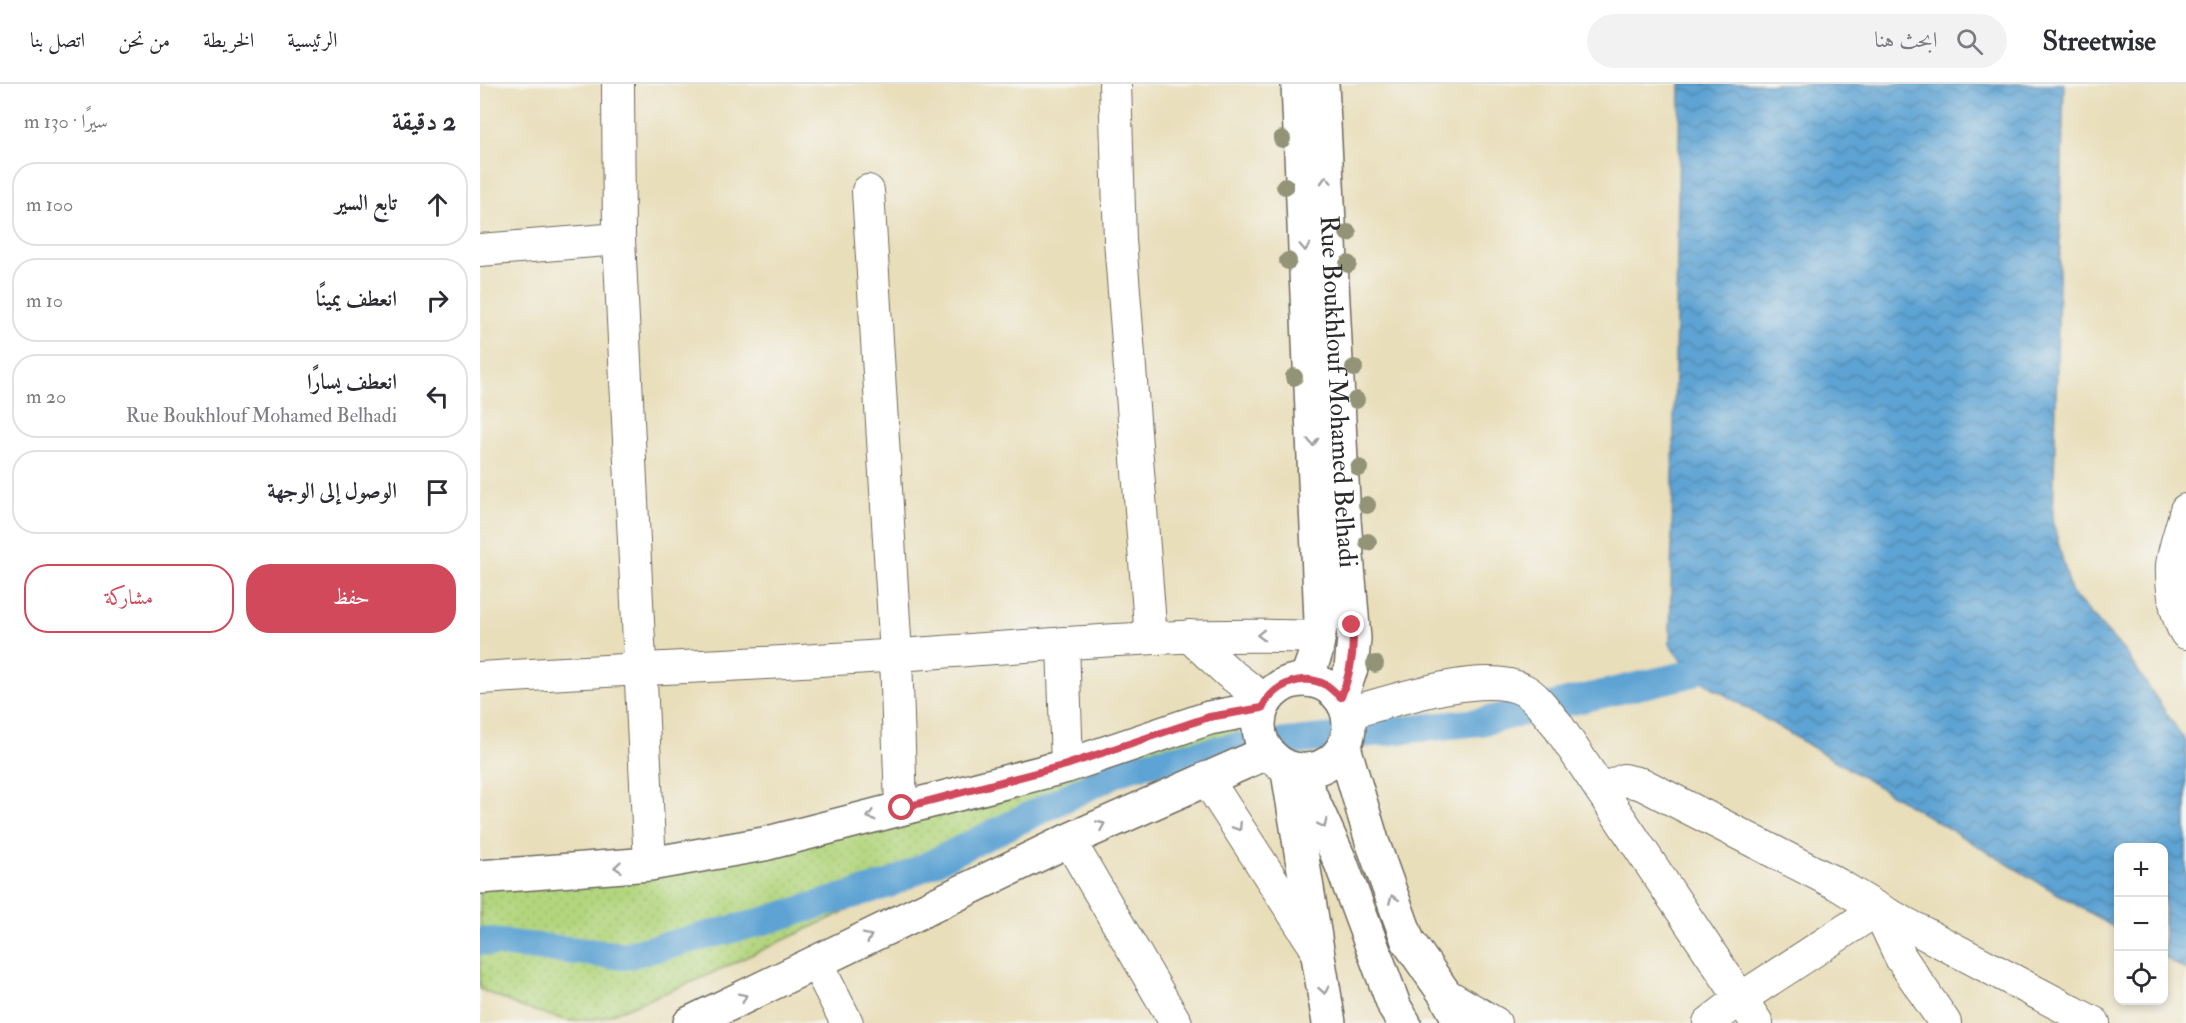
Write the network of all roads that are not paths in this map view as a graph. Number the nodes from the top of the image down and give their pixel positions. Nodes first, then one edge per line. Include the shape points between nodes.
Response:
1 (618, 84) edge
2 (1115, 84) edge
3 (1298, 84) edge
4 (1322, 84) edge
5 (868, 191) dead end
6 (619, 239) junction
7 (480, 250) edge
8 (2186, 510) edge
9 (2186, 633) edge
10 (1189, 636) junction
11 (1319, 637) junction
12 (1151, 638) junction
13 (1063, 643) junction
14 (896, 655) junction
15 (640, 668) junction
16 (480, 678) edge
17 (1306, 680) junction
18 (1264, 704) junction
19 (1345, 705) junction
20 (1344, 747) junction
21 (1285, 763) junction
22 (1066, 765) junction
23 (1206, 778) junction
24 (1601, 790) junction
25 (902, 808) junction
26 (1069, 840) junction
27 (650, 864) junction
28 (480, 877) edge
29 (1878, 909) junction
30 (1408, 940) junction
31 (1319, 953) junction
32 (816, 962) junction
33 (1445, 994) junction
34 (1749, 1011) edge
35 (1396, 1018) edge
36 (690, 1023) edge
37 (847, 1023) edge
38 (1176, 1023) edge
39 (1329, 1023) edge
40 (1461, 1023) edge
41 (1495, 1023) edge
42 (1709, 1023) edge
43 (1945, 1023) edge
44 (2094, 1023) edge

1 - 6 street
2 - 12 street via 1120,240
3 -> 11 main road, Rue Boukhlouf Mohamed Belhadi
19 -> 4 main road, Rue Boukhlouf Mohamed Belhadi via 1354,639 1344,520
5 - 14 street
6 - 7 street
6 - 15 street
8 - 9 street via 2172,564 2181,624
11 -> 10 street
10 - 12 street
10 - 18 street
11 - 17 main road, Rue Boukhlouf Mohamed Belhadi
12 - 13 street
13 - 14 street
13 - 22 street
14 - 15 street
14 - 25 street
15 - 16 street
15 - 27 street
17 - 18 main road via 1277,689
17 - 19 main road via 1325,685
18 - 21 main road via 1259,723 1261,739
18 - 22 main road via 1209,717
19 - 20 main road via 1350,731
19 - 24 street via 1480,684 1511,685 1527,691 1556,723
20 - 21 main road via 1333,760 1317,769
30 -> 20 main road via 1372,841
21 - 23 main road
21 - 31 main road
21 -> 35 main road via 1341,863
22 - 25 main road
26 -> 23 main road
23 -> 31 street
24 - 29 street via 1624,780 1642,784
24 - 34 street
25 -> 27 main road via 764,844
32 -> 26 main road
26 - 38 street
27 -> 28 main road
29 - 34 street
29 - 43 street via 1901,958
29 - 44 street
30 - 33 main road
30 - 35 main road
31 -> 39 main road
36 -> 32 main road
32 - 37 street
33 - 40 main road
33 - 41 street
34 - 42 street

